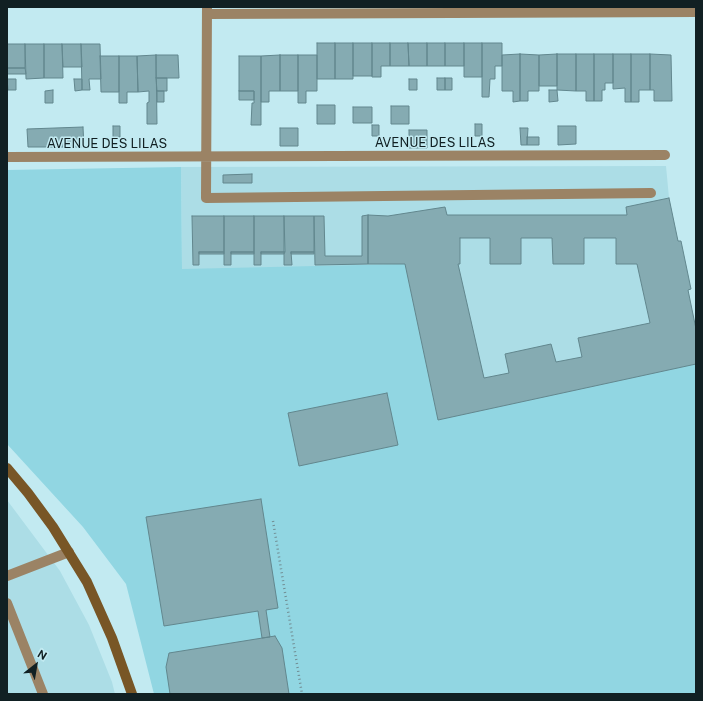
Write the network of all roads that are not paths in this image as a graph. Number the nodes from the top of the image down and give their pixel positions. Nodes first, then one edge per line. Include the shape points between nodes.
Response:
1 (207, 11) edge
2 (696, 12) edge
3 (665, 155) dead end
4 (206, 157) junction
5 (7, 158) edge
6 (651, 193) dead end
7 (7, 468) edge
8 (69, 552) junction
9 (7, 576) edge
10 (7, 603) edge
11 (43, 694) edge
12 (132, 694) edge

1 - 2 street
1 - 4 street
3 - 4 street, AVENUE DES LILAS
4 - 5 street, AVENUE DES LILAS
4 - 6 street via 206,198
7 - 8 main road via 37,504
8 - 9 street
8 - 12 main road via 87,582 106,624
10 - 11 street

